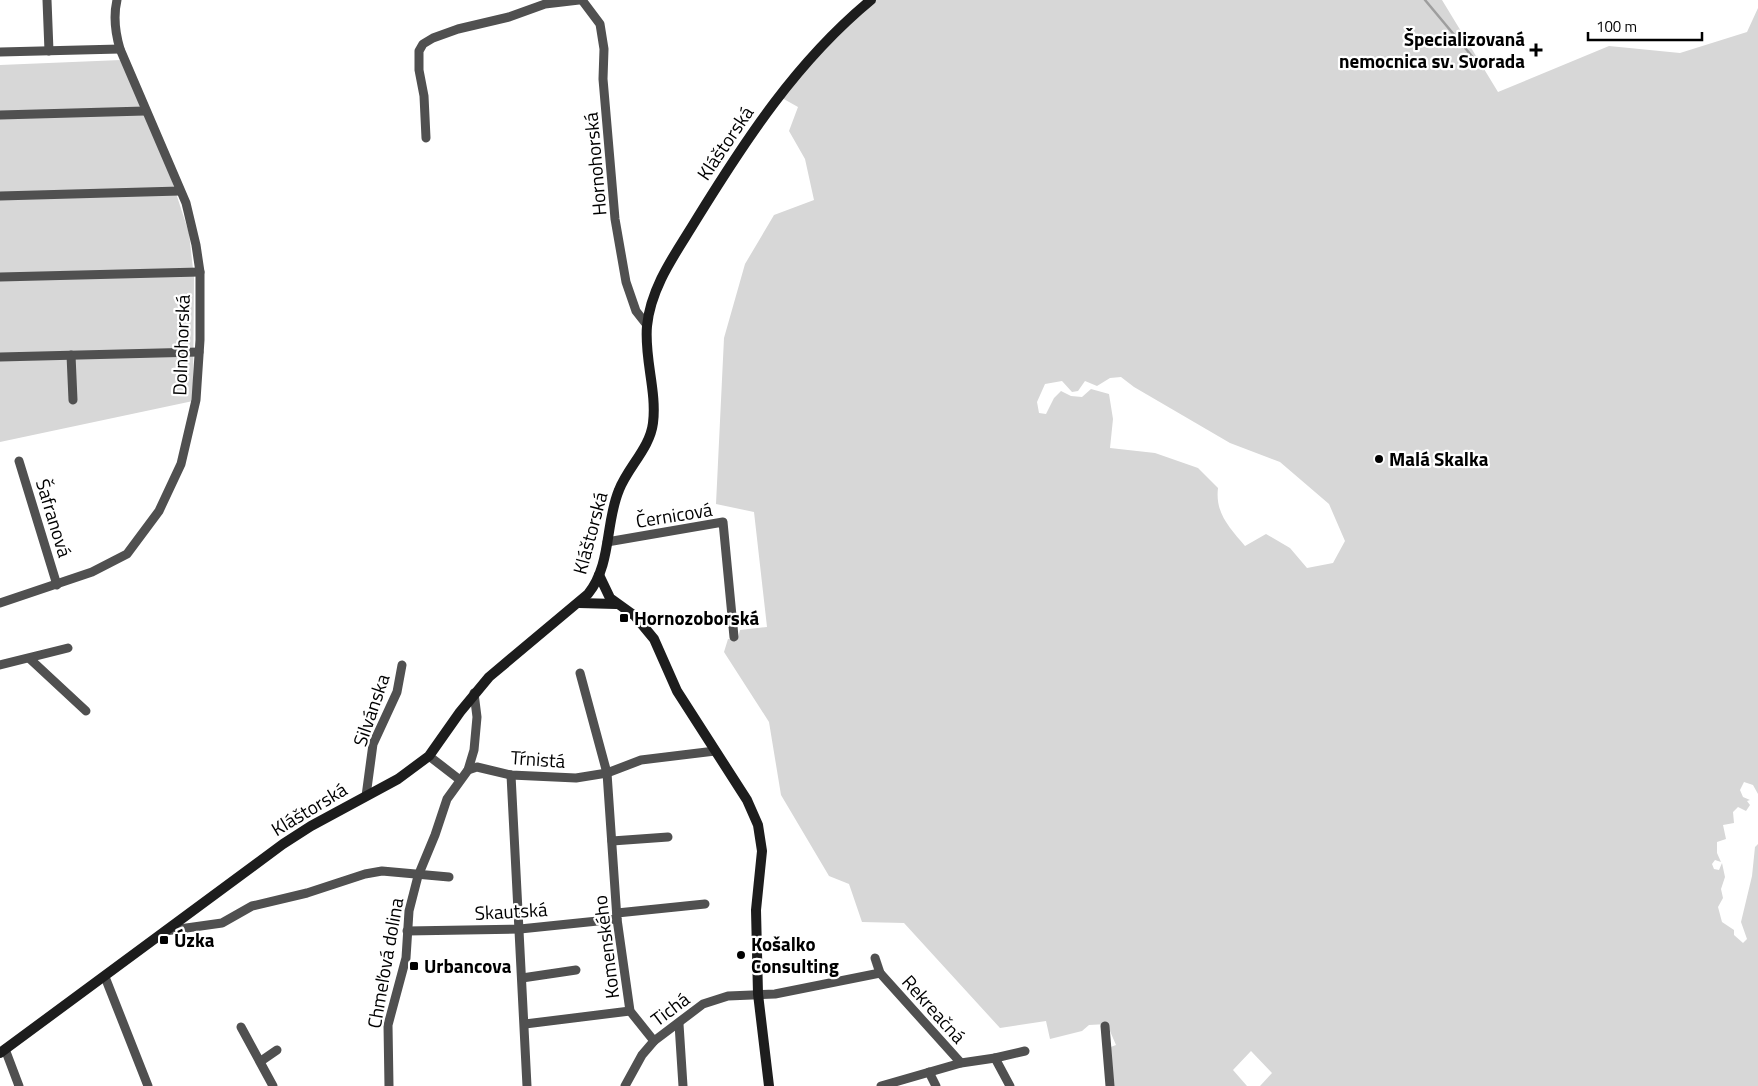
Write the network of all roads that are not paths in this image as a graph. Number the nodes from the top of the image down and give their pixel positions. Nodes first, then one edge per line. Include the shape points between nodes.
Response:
1 (47, 0) edge
2 (117, 0) edge
3 (581, 0) edge
4 (871, 0) edge
5 (120, 49) junction
6 (49, 51) junction
7 (0, 52) edge
8 (145, 111) junction
9 (0, 115) edge
10 (426, 138) dead end
11 (180, 190) junction
12 (0, 196) edge
13 (200, 272) junction
14 (0, 277) edge
15 (647, 325) junction
16 (199, 352) junction
17 (71, 355) junction
18 (0, 357) edge
19 (73, 400) dead end
20 (19, 460) dead end
21 (607, 542) junction
22 (599, 575) junction
23 (57, 585) junction
24 (0, 603) edge
25 (579, 603) junction
26 (616, 604) junction
27 (734, 637) dead end
28 (68, 648) dead end
29 (30, 658) junction
30 (0, 665) edge
31 (402, 665) dead end
32 (580, 673) dead end
33 (474, 693) junction
34 (86, 711) dead end
35 (715, 751) junction
36 (430, 756) junction
37 (468, 770) junction
38 (607, 773) junction
39 (511, 775) junction
40 (460, 780) junction
41 (366, 796) junction
42 (668, 837) dead end
43 (612, 841) junction
44 (418, 876) junction
45 (449, 877) dead end
46 (705, 904) dead end
47 (617, 916) junction
48 (520, 929) junction
49 (165, 931) junction
50 (407, 931) junction
51 (875, 958) dead end
52 (576, 970) dead end
53 (880, 973) junction
54 (105, 977) junction
55 (522, 978) junction
56 (758, 994) junction
57 (630, 1011) junction
58 (525, 1024) junction
59 (679, 1024) junction
60 (1105, 1026) dead end
61 (241, 1027) dead end
62 (654, 1041) junction
63 (277, 1050) dead end
64 (2, 1051) edge
65 (1025, 1051) dead end
66 (995, 1058) junction
67 (261, 1061) junction
68 (961, 1063) junction
69 (930, 1072) junction
70 (19, 1086) edge
71 (148, 1086) edge
72 (273, 1086) edge
73 (389, 1086) edge
74 (527, 1086) edge
75 (625, 1086) edge
76 (683, 1086) edge
77 (769, 1086) edge
78 (881, 1086) edge
79 (936, 1086) edge
80 (1010, 1086) edge
81 (1110, 1086) edge

1 - 6 street
2 - 5 street, Dolnohorská via 115,30
3 - 10 street via 545,4 510,17 458,29 423,44 419,52 419,70
3 - 15 street, Hornohorská via 600,24 616,219 626,282 636,311
4 - 15 street, Kláštorská via 834,32 792,77 740,149 662,276
5 - 6 street
5 - 8 street, Dolnohorská
6 - 7 street
8 - 9 street
8 - 11 street, Dolnohorská
11 - 12 street
11 - 13 street, Dolnohorská via 186,203
13 - 14 street
13 - 16 street, Dolnohorská
15 - 21 street, Kláštorská via 653,426 618,492
16 - 17 street
16 - 23 street, Dolnohorská via 196,400 181,464 159,511 119,559
17 - 18 street
17 - 19 street
20 - 23 street, Šafranová
21 - 22 street, Kláštorská
21 - 27 street, Černicová via 723,522
22 - 25 street, Kláštorská
22 - 26 street via 605,591
23 - 24 street, Dolnohorská
25 - 26 street
25 - 33 street, Kláštorská via 498,669
26 - 35 street via 635,616 654,639 677,691
28 - 29 street
29 - 30 street
29 - 34 street
31 - 41 street, Silvánska via 397,692 373,744
32 - 38 street
33 - 36 street, Kláštorská
33 - 37 street, Chmeľová dolina via 478,718
35 - 38 street, Tŕnistá via 641,760
35 - 56 street via 747,800 758,825 762,851 756,910
36 - 40 street
36 - 41 street, Kláštorská via 398,779
37 - 39 street, Tŕnistá via 477,767
37 - 40 street, Chmeľová dolina
38 - 39 street, Tŕnistá via 576,778
38 - 43 street, Komenského
39 - 48 street
40 - 44 street, Chmeľová dolina via 447,799
41 - 49 street, Kláštorská via 283,844
42 - 43 street
43 - 47 street, Komenského
44 - 45 street, Chmeľová dolina
44 - 49 street via 382,872 365,874 252,906 222,923
44 - 50 street, Chmeľová dolina via 408,911
46 - 47 street, Skautská
47 - 48 street, Skautská
47 - 57 street, Komenského
48 - 50 street, Skautská
48 - 55 street
49 - 54 street, Kláštorská
50 - 73 street, Chmeľová dolina via 406,958 388,1025
51 - 53 street, Rekreačná
52 - 55 street
53 - 56 street, Rekreačná via 775,994
53 - 68 street, Rekreačná
54 - 64 street, Kláštorská
54 - 71 street
55 - 58 street
56 - 59 street, Tichá via 728,996 703,1004
56 - 77 street
57 - 58 street
57 - 62 street, Komenského
58 - 74 street
59 - 62 street, Tichá
59 - 76 street
60 - 81 street
61 - 67 street
62 - 75 street, Tichá via 642,1055
63 - 67 street
64 - 70 street
65 - 66 street, Rekreačná
66 - 68 street, Rekreačná
66 - 80 street
67 - 72 street
68 - 69 street
69 - 78 street
69 - 79 street

